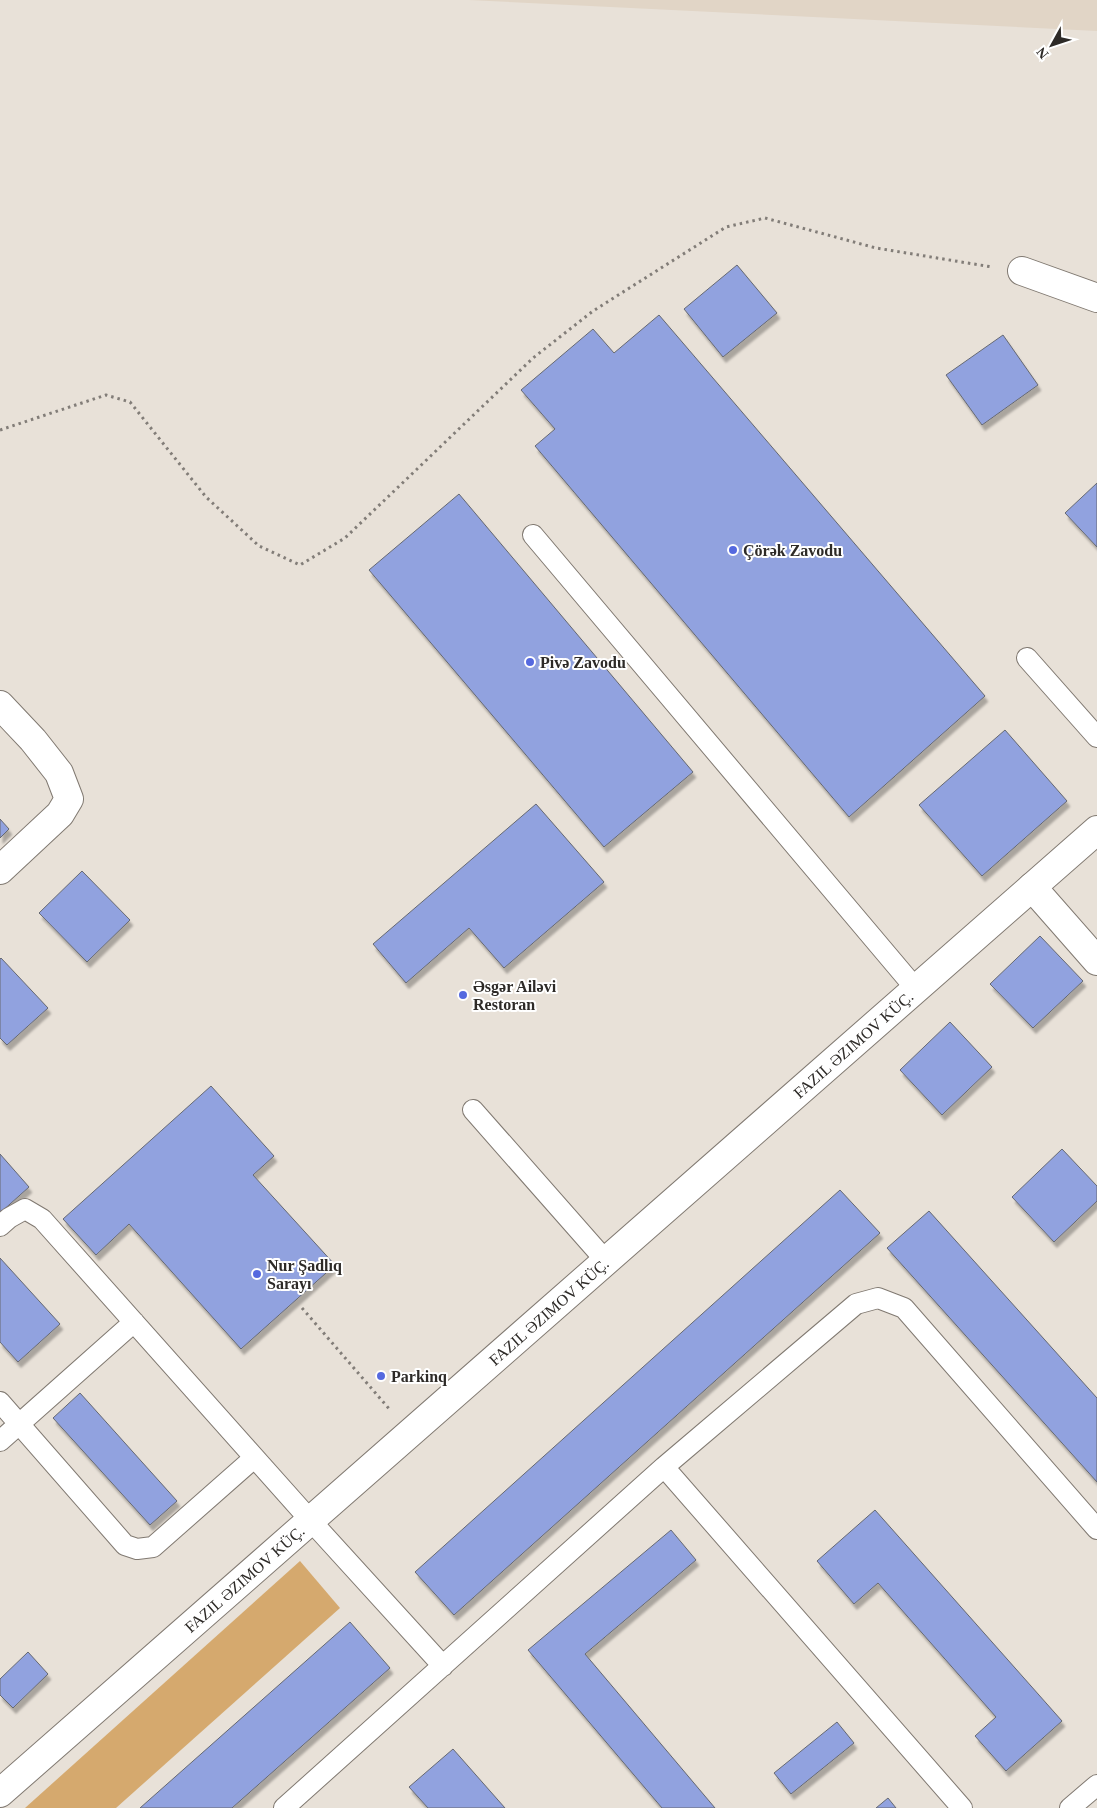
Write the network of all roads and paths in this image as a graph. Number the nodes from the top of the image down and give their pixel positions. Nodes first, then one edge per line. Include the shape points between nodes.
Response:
1 (1022, 271) joint
2 (1097, 298) edge
3 (0, 430) edge
4 (533, 535) dead end
5 (1028, 658) dead end
6 (0, 705) edge
7 (1097, 737) edge
8 (1097, 830) edge
9 (0, 870) edge
10 (1032, 886) junction
11 (1097, 961) edge
12 (916, 988) junction
13 (473, 1110) dead end
14 (0, 1226) edge
15 (606, 1261) junction
16 (302, 1308) dead end
17 (134, 1322) junction
18 (0, 1402) edge
19 (19, 1424) junction
20 (411, 1434) junction
21 (0, 1441) edge
22 (254, 1458) junction
23 (664, 1467) junction
24 (311, 1522) junction
25 (1097, 1529) edge
26 (443, 1666) junction
27 (1097, 1785) edge
28 (0, 1793) edge
29 (284, 1808) edge
30 (962, 1808) edge
31 (1070, 1808) edge

1 - 2 street
1 - 3 path via 876,248 765,218 726,227 592,311 533,358 345,538 300,565 259,546 206,497 130,402 106,395
4 - 12 lane
5 - 7 lane
6 - 9 street via 59,773 69,799 60,814
8 - 10 street, FAZIL ƏZIMOV KÜÇ.
10 - 11 street
10 - 12 street, FAZIL ƏZIMOV KÜÇ.
12 - 15 street, FAZIL ƏZIMOV KÜÇ.
13 - 15 lane
14 - 17 lane via 25,1209 42,1219
15 - 20 street, FAZIL ƏZIMOV KÜÇ.
16 - 20 path
17 - 19 lane
17 - 22 lane
18 - 19 lane
19 - 21 lane
19 - 22 lane via 125,1545 137,1550 153,1547
20 - 24 street, FAZIL ƏZIMOV KÜÇ.
22 - 24 lane
23 - 25 lane via 856,1304 878,1298 904,1308
23 - 26 lane
23 - 30 lane
24 - 26 lane
24 - 28 street, FAZIL ƏZIMOV KÜÇ.
26 - 29 lane
27 - 31 lane

